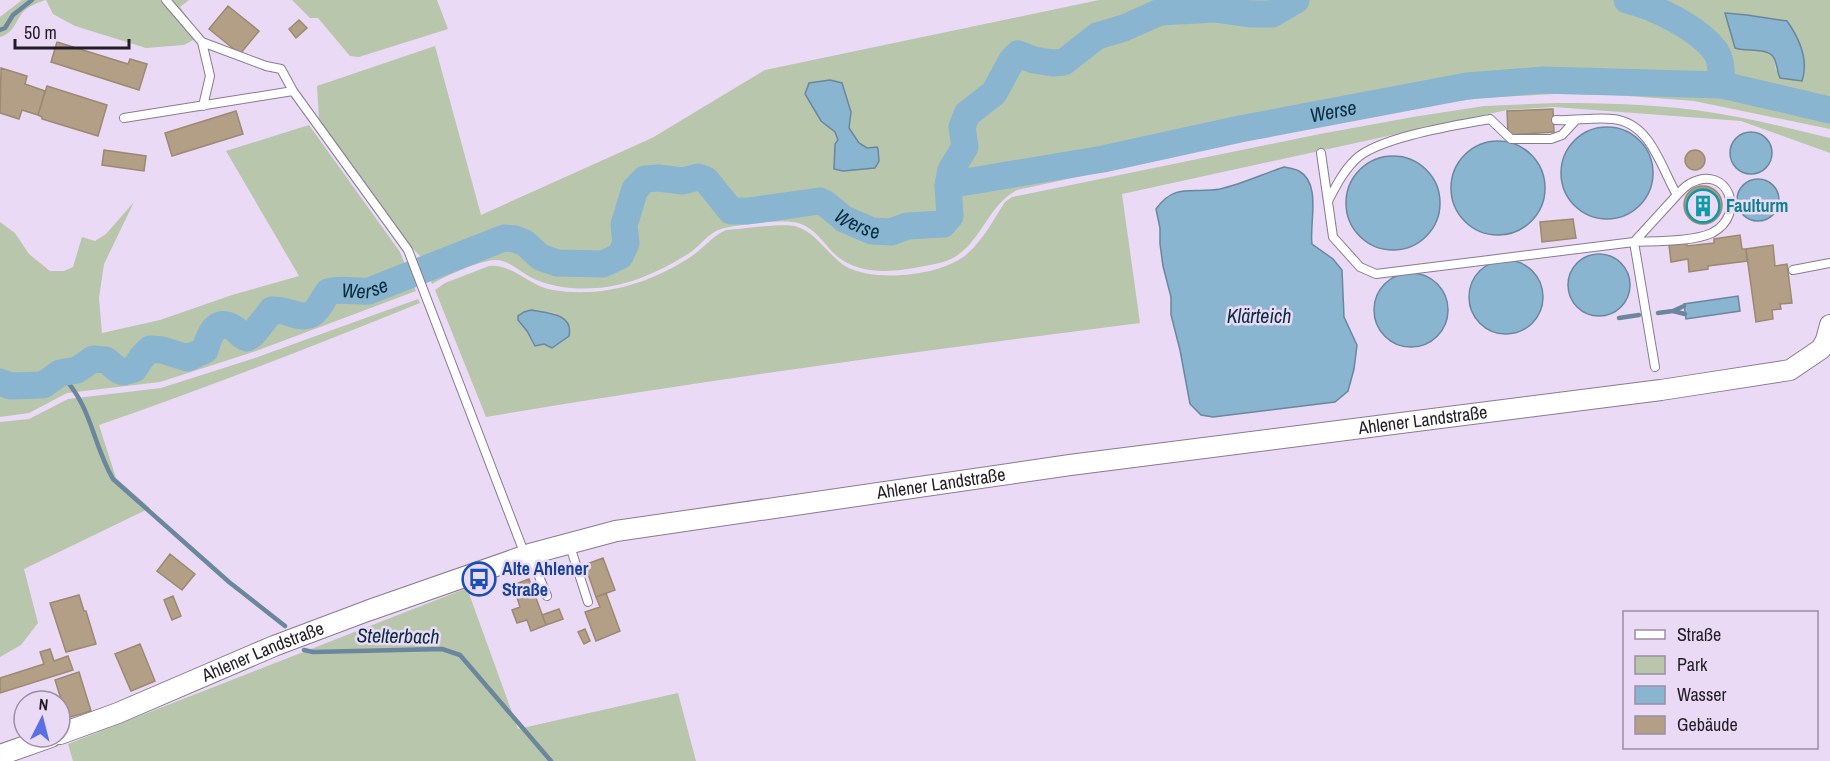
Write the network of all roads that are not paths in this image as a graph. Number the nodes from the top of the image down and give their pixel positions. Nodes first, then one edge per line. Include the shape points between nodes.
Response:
1 (166, 0) edge
2 (202, 42) junction
3 (293, 92) junction
4 (203, 106) junction
5 (124, 118) dead end
6 (1556, 120) dead end
7 (1575, 121) junction
8 (1321, 153) dead end
9 (1677, 195) junction
10 (1328, 202) junction
11 (1634, 242) junction
12 (1830, 263) edge
13 (1793, 270) dead end
14 (1830, 325) edge
15 (1825, 349) edge
16 (1655, 367) dead end
17 (569, 543) junction
18 (528, 555) junction
19 (547, 596) dead end
20 (588, 602) dead end
21 (72, 730) edge
22 (17, 749) edge
23 (0, 755) edge

1 - 2 lane
2 - 3 lane via 281,69
2 - 4 lane via 210,76
3 - 4 lane
3 - 18 lane via 408,250
4 - 5 lane
6 - 7 lane
7 - 9 lane via 1616,120 1636,129 1653,148
7 - 10 lane via 1562,135 1551,139 1511,139 1490,119 1419,133 1358,157
8 - 10 lane
9 - 11 lane
9 - 11 lane via 1690,183 1716,180 1731,200 1725,225 1700,236
10 - 11 lane via 1333,237 1360,267 1376,274
11 - 16 lane
12 - 13 lane
14 - 15 street, Ahlener Landstraße
15 - 17 street, Ahlener Landstraße via 1790,370 1661,390 1044,468 616,531
17 - 18 street, Ahlener Landstraße
17 - 20 lane
18 - 19 lane
18 - 21 street, Ahlener Landstraße via 294,638
22 - 23 street

